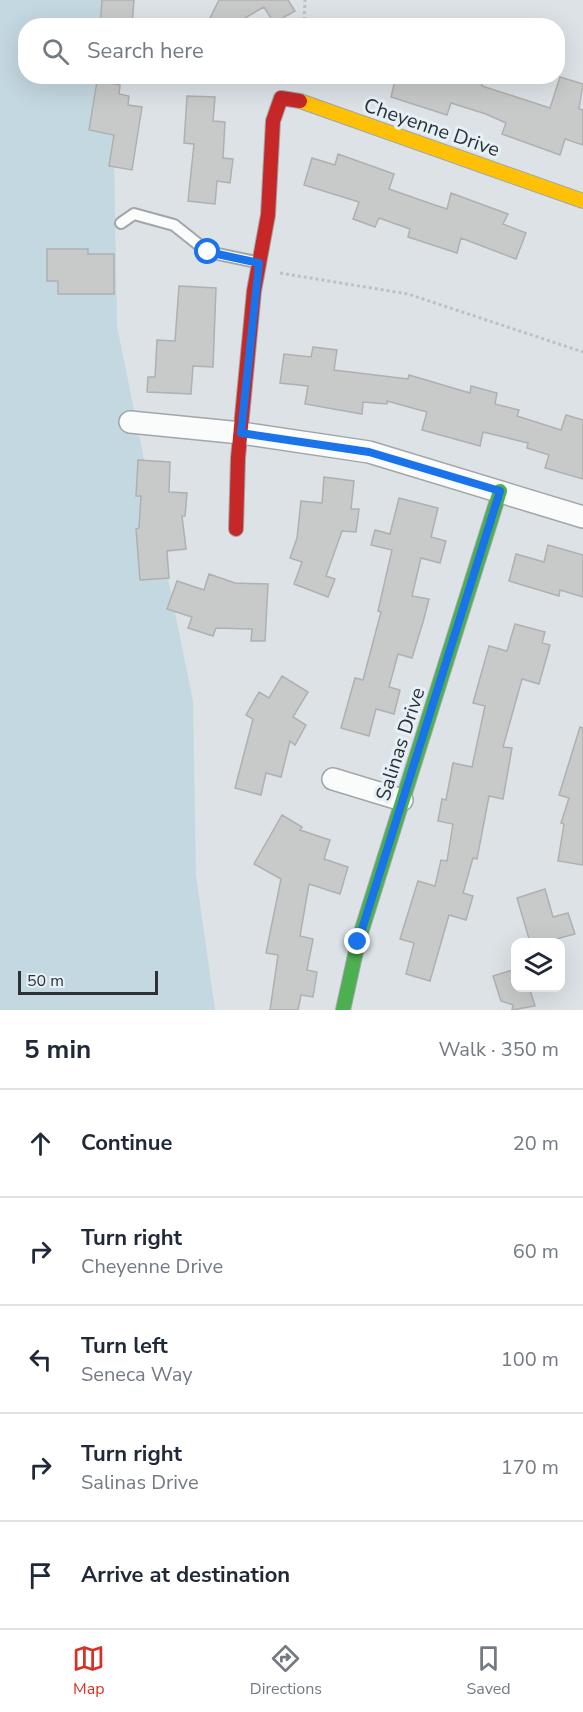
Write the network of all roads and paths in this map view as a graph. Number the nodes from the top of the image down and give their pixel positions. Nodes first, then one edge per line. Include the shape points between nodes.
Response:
1 (305, 0) edge
2 (304, 18) edge
3 (583, 201) edge
4 (120, 223) dead end
5 (259, 266) junction
6 (583, 352) edge
7 (130, 422) dead end
8 (241, 433) junction
9 (500, 491) junction
10 (583, 517) edge
11 (236, 529) dead end
12 (333, 779) dead end
13 (402, 800) junction
14 (343, 1010) edge

1 - 2 path
3 - 5 street, Cheyenne Drive via 305,102 281,98 273,121 268,214
4 - 5 lane via 134,214 151,217 174,225 208,252
5 - 6 path via 408,294
5 - 8 street, Cheyenne Drive
7 - 8 street
8 - 9 street via 369,452
8 - 11 street, Cheyenne Drive
9 - 10 street
9 - 13 street, Salinas Drive
12 - 13 street
13 - 14 street, Salinas Drive via 358,942

